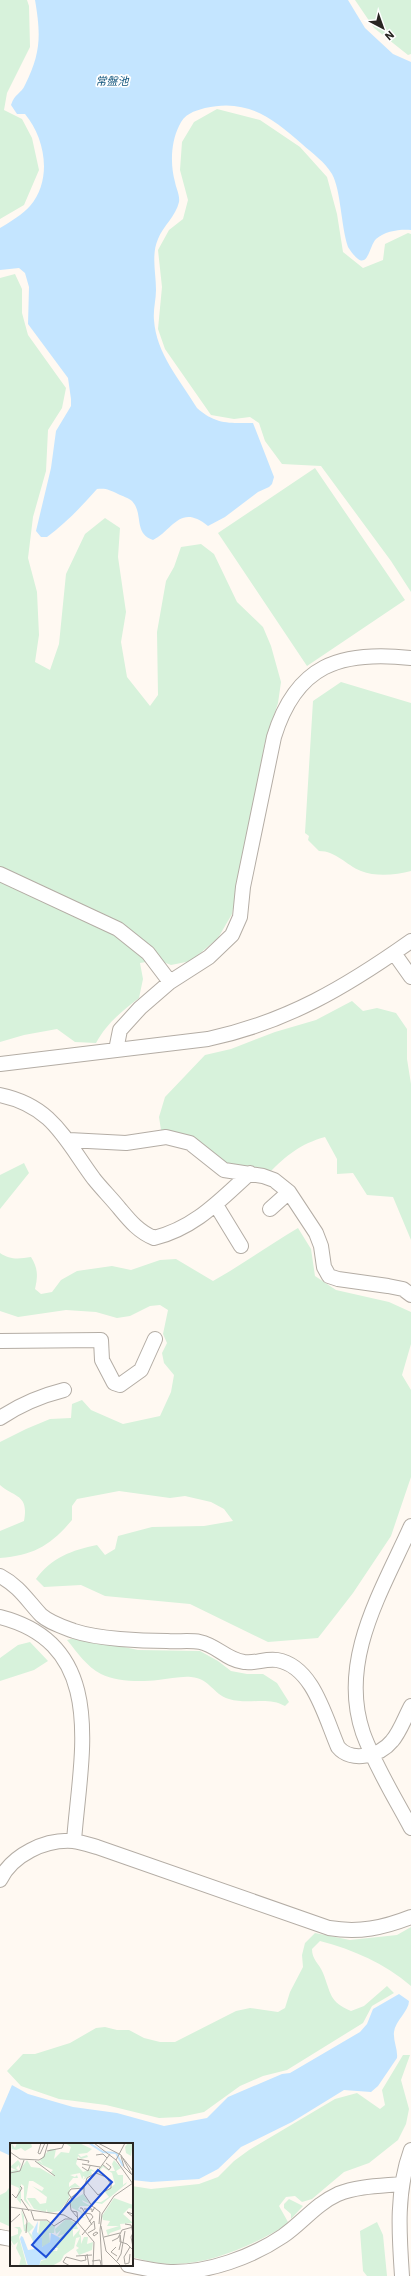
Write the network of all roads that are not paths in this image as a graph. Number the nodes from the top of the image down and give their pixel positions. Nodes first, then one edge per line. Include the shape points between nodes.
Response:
1 (411, 658) edge
2 (0, 874) edge
3 (411, 941) edge
4 (394, 953) junction
5 (411, 977) edge
6 (170, 982) junction
7 (116, 1050) junction
8 (0, 1064) edge
9 (0, 1095) edge
10 (69, 1140) junction
11 (250, 1173) junction
12 (289, 1192) junction
13 (216, 1205) junction
14 (270, 1209) dead end
15 (241, 1246) dead end
16 (411, 1295) edge
17 (155, 1339) dead end
18 (0, 1340) edge
19 (64, 1390) dead end
20 (0, 1418) edge
21 (411, 1526) edge
22 (0, 1576) edge
23 (0, 1617) edge
24 (411, 1706) edge
25 (373, 1754) junction
26 (411, 1828) edge
27 (74, 1841) junction
28 (0, 1880) edge
29 (411, 1917) edge
30 (411, 2150) edge
31 (402, 2184) junction
32 (0, 2237) edge
33 (10, 2239) edge
34 (133, 2266) edge
35 (402, 2276) edge

1 - 6 street via 373,656 327,665 313,673 296,691 279,720 274,738 243,887 240,917 232,935 222,946
2 - 6 street via 118,929 148,953
3 - 4 street
4 - 5 street
4 - 7 street via 344,987 317,1001 241,1031 208,1039
6 - 7 street via 140,1008 120,1030
7 - 8 street
9 - 10 street via 29,1104 46,1116
10 - 11 street via 126,1143 166,1137 190,1143 224,1170
10 - 13 street via 94,1179 136,1228 146,1235 154,1238 166,1235 204,1215
11 - 12 street via 274,1180
11 - 13 street
12 - 14 street
12 - 16 street via 316,1233 324,1267 329,1276 388,1286
13 - 15 street
17 - 18 street via 140,1370 120,1384 114,1383 102,1360 101,1340
19 - 20 street via 38,1396
21 - 25 street via 367,1624 356,1667 356,1706
22 - 25 street via 12,1582 25,1594 42,1616 54,1624 76,1632 137,1640 200,1642 214,1647 232,1659 245,1662 275,1660 289,1663 300,1670 309,1683 343,1753 359,1757
23 - 27 street via 23,1624 44,1636 63,1656 77,1684 82,1707 83,1735
24 - 25 street via 392,1741 381,1751
25 - 26 street
27 - 28 street via 58,1841 32,1850 10,1866
27 - 29 street via 329,1928 370,1930
30 - 31 street
31 - 34 street via 349,2190 338,2194 270,2244 216,2265 170,2272
31 - 35 street via 399,2231
32 - 33 street

